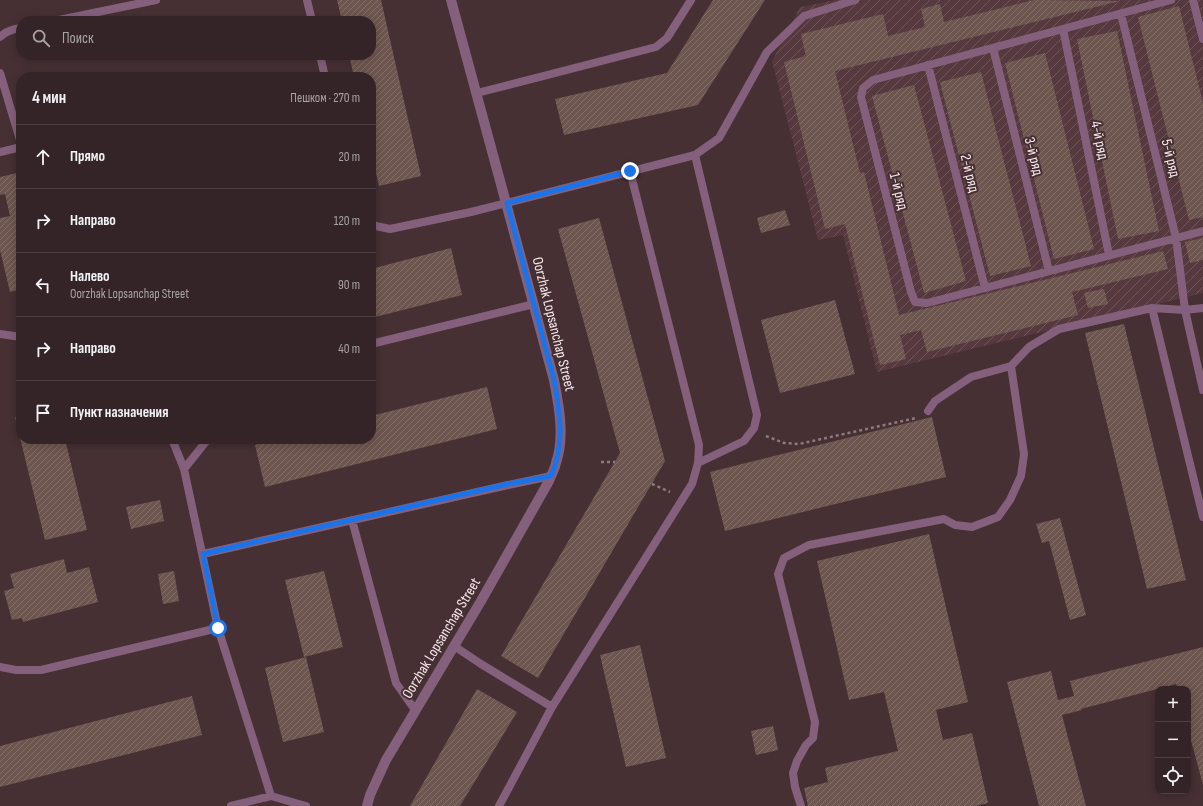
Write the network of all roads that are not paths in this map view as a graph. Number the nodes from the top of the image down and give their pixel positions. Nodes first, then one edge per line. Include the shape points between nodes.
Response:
1 (156, 0) edge
2 (307, 0) edge
3 (451, 0) edge
4 (691, 0) edge
5 (855, 0) edge
6 (1171, 0) edge
7 (1193, 0) edge
8 (1121, 14) junction
9 (78, 16) edge
10 (311, 16) edge
11 (16, 29) edge
12 (1063, 29) junction
13 (0, 37) edge
14 (1203, 39) edge
15 (993, 48) junction
16 (321, 60) edge
17 (928, 65) junction
18 (324, 72) edge
19 (0, 73) edge
20 (477, 93) junction
21 (16, 126) edge
22 (16, 148) edge
23 (0, 152) edge
24 (695, 155) junction
25 (630, 171) junction
26 (507, 203) junction
27 (376, 226) edge
28 (1203, 231) edge
29 (1176, 238) junction
30 (1109, 255) junction
31 (1049, 271) junction
32 (985, 288) junction
33 (534, 304) junction
34 (1152, 308) junction
35 (1203, 308) edge
36 (1185, 310) junction
37 (0, 334) edge
38 (16, 336) edge
39 (376, 343) edge
40 (1011, 366) junction
41 (1203, 390) edge
42 (928, 411) road end
43 (174, 444) edge
44 (204, 444) edge
45 (698, 463) junction
46 (184, 469) junction
47 (551, 476) junction
48 (1203, 517) edge
49 (352, 520) junction
50 (203, 554) junction
51 (218, 628) junction
52 (454, 646) junction
53 (0, 667) edge
54 (552, 707) junction
55 (415, 710) junction
56 (271, 796) junction
57 (231, 806) edge
58 (306, 806) edge
59 (368, 806) edge
60 (499, 806) edge
61 (801, 806) edge

1 - 9 lane
2 - 10 lane
3 - 20 street, Oorzhak Lopsanchap Street
4 - 20 lane via 667,38 656,47
5 - 24 lane via 804,16 767,52 719,138
6 - 8 lane
7 - 14 lane
8 - 12 lane
8 - 29 lane, 5-й ряд
11 - 13 lane
12 - 15 lane
12 - 30 lane, 4-й ряд
15 - 17 lane
15 - 31 lane, 3-й ряд
16 - 18 lane
17 - 32 lane, 2-й ряд
17 - 32 lane, 1-й ряд via 873,80 864,88 861,97 910,292 915,302 927,303
19 - 21 lane
20 - 26 street, Oorzhak Lopsanchap Street
22 - 23 lane
24 - 25 lane
24 - 45 lane via 757,415 754,428 744,441
25 - 26 lane
25 - 45 lane via 699,445
26 - 27 lane via 390,229
26 - 33 street, Oorzhak Lopsanchap Street
28 - 29 lane
29 - 30 lane
29 - 36 lane, 5-й ряд
30 - 31 lane
31 - 32 lane
33 - 39 lane
33 - 47 street, Oorzhak Lopsanchap Street via 560,408 560,443 557,463
34 - 36 lane
34 - 40 lane via 1059,329 1029,347
34 - 48 lane
35 - 36 lane
36 - 41 lane, 5-й ряд
37 - 38 lane
40 - 42 lane via 971,377 935,401
40 - 61 lane via 1024,454 1021,476 1010,500 998,516 972,527 954,525 944,519 809,545 784,558 778,574 815,722 813,738 806,745 793,773
43 - 46 lane
44 - 46 lane
45 - 54 lane via 692,484
46 - 50 lane
47 - 49 lane
47 - 52 street, Oorzhak Lopsanchap Street
49 - 50 lane
49 - 55 lane via 396,683
50 - 51 lane
51 - 53 lane via 41,670
51 - 56 lane
52 - 54 lane
52 - 55 street, Oorzhak Lopsanchap Street
54 - 60 lane
55 - 59 street, Oorzhak Lopsanchap Street via 386,760 370,795
56 - 57 lane
56 - 58 lane

